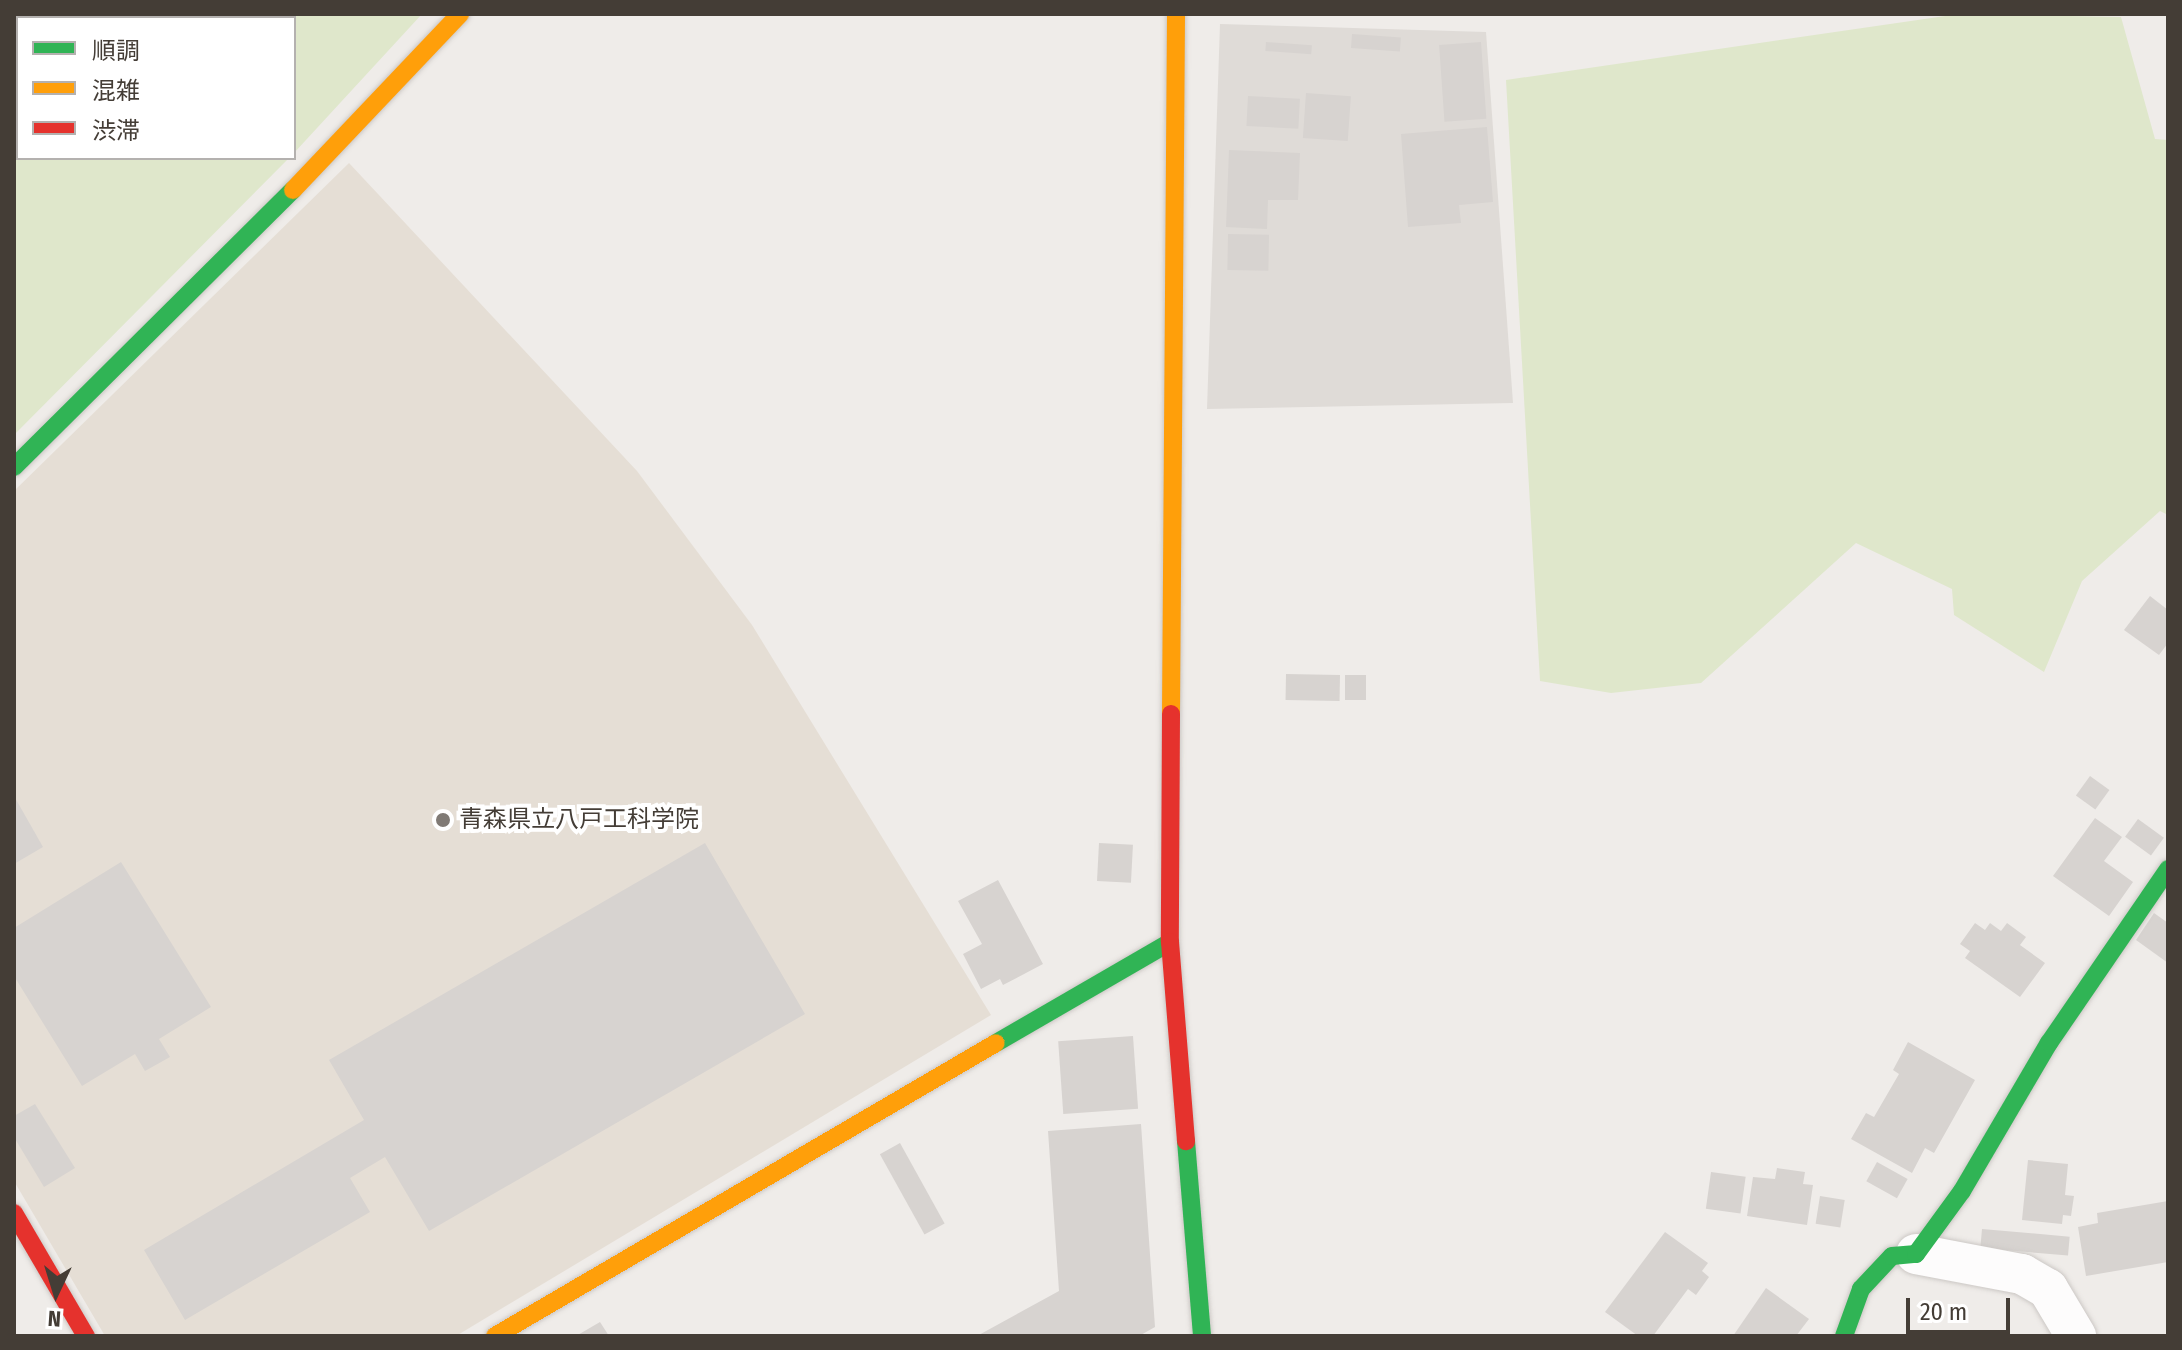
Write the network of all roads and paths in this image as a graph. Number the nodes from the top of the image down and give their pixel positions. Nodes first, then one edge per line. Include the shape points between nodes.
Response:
1 (460, 14) edge
2 (1176, 14) edge
3 (14, 467) edge
4 (2168, 869) edge
5 (1170, 942) junction
6 (14, 1213) edge
7 (1916, 1254) junction
8 (86, 1336) edge
9 (495, 1336) edge
10 (1202, 1336) edge
11 (1844, 1336) edge
12 (2076, 1336) edge

1 - 3 street via 336,149
2 - 5 street
4 - 7 street via 2049,1043 2004,1127
5 - 9 street
5 - 10 street
6 - 8 street
7 - 11 street via 1892,1256 1861,1289
7 - 12 street via 2022,1274 2048,1289

